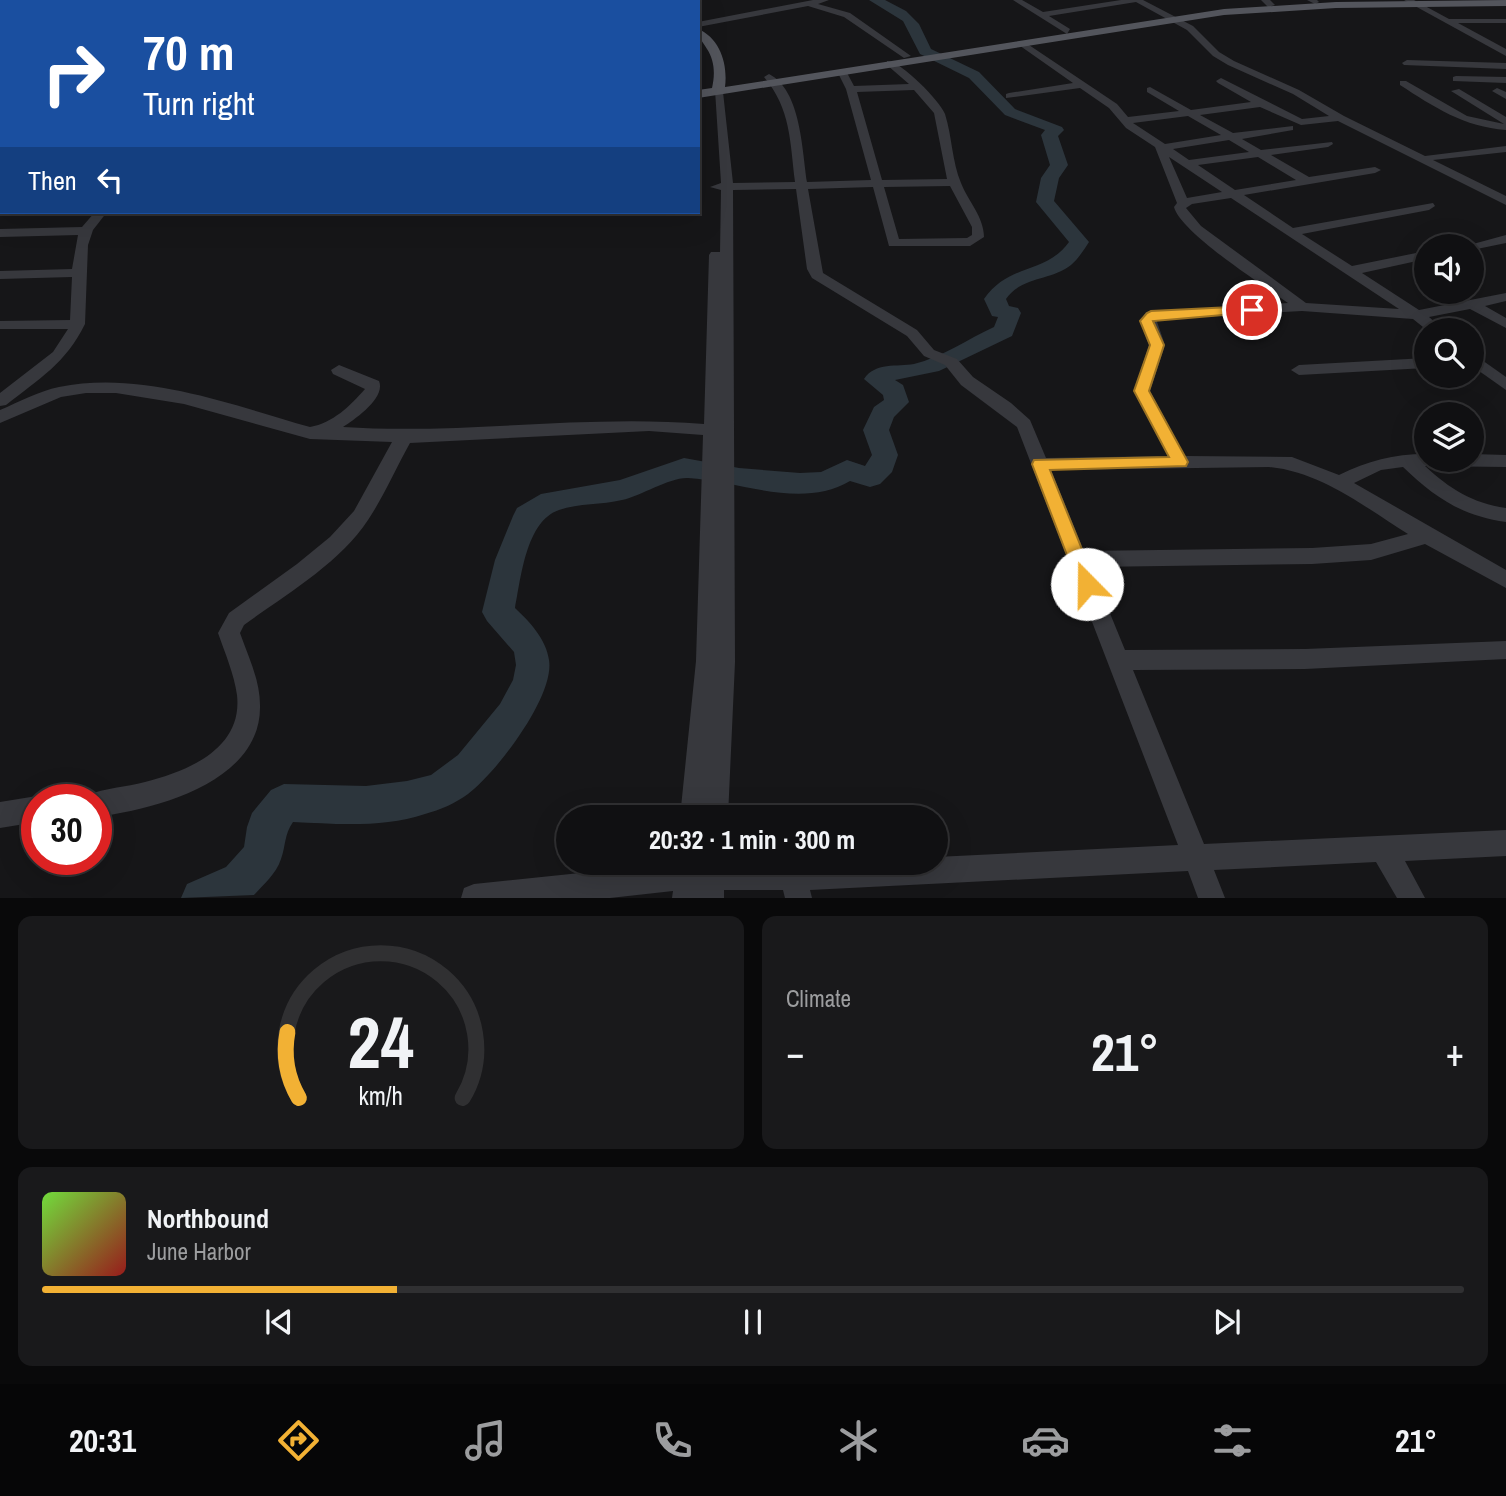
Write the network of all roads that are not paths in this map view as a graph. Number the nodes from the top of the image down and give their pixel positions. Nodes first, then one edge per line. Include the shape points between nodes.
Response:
1 (825, 0) edge
2 (1018, 0) edge
3 (1027, 0) edge
4 (1137, 0) edge
5 (1390, 0) edge
6 (1313, 1) edge
7 (762, 2) dead end
8 (1268, 2) edge
9 (1411, 2) edge
10 (1506, 3) edge
11 (811, 4) junction
12 (718, 10) dead end
13 (778, 10) junction
14 (1041, 15) junction
15 (1172, 17) junction
16 (729, 20) junction
17 (1447, 21) junction
18 (1506, 21) edge
19 (700, 25) edge
20 (1067, 31) junction
21 (700, 38) edge
22 (1020, 43) junction
23 (1506, 53) edge
24 (930, 54) junction
25 (890, 63) junction
26 (1407, 63) dead end
27 (1506, 66) edge
28 (842, 71) junction
29 (1456, 79) dead end
30 (1506, 79) edge
31 (771, 81) junction
32 (1221, 81) dead end
33 (1403, 83) dead end
34 (1082, 85) junction
35 (710, 87) edge
36 (917, 87) junction
37 (851, 89) junction
38 (1150, 90) dead end
39 (1503, 92) edge
40 (1009, 96) dead end
41 (1261, 104) junction
42 (1187, 112) junction
43 (1340, 118) junction
44 (1124, 121) junction
45 (1506, 121) edge
46 (1482, 127) junction
47 (1506, 127) edge
48 (1289, 128) dead end
49 (1230, 137) junction
50 (1506, 141) edge
51 (1328, 144) dead end
52 (1160, 148) junction
53 (1506, 149) edge
54 (1260, 154) junction
55 (1430, 157) dead end
56 (1184, 164) junction
57 (1375, 170) dead end
58 (1307, 181) junction
59 (954, 182) junction
60 (877, 184) junction
61 (804, 186) junction
62 (722, 187) junction
63 (1231, 194) junction
64 (1506, 201) edge
65 (1183, 204) junction
66 (1429, 206) dead end
67 (99, 214) edge
68 (85, 231) junction
69 (1292, 232) junction
70 (0, 233) edge
71 (1506, 239) edge
72 (1484, 244) edge
73 (1414, 258) edge
74 (1350, 271) junction
75 (78, 273) junction
76 (0, 275) edge
77 (1506, 297) edge
78 (1474, 305) junction
79 (1302, 307) junction
80 (1417, 315) junction
81 (1421, 318) edge
82 (78, 324) junction
83 (1506, 324) edge
84 (0, 325) edge
85 (1414, 364) edge
86 (1484, 368) edge
87 (339, 370) dead end
88 (1299, 370) dead end
89 (1506, 385) edge
90 (0, 386) edge
91 (18, 386) junction
92 (0, 401) edge
93 (0, 417) edge
94 (712, 430) junction
95 (321, 432) junction
96 (404, 437) junction
97 (720, 457) junction
98 (1407, 460) junction
99 (1506, 461) edge
100 (1180, 462) junction
101 (1040, 464) junction
102 (1339, 482) junction
103 (719, 486) junction
104 (1506, 514) edge
105 (1427, 536) junction
106 (1077, 559) junction
107 (1506, 580) edge
108 (1506, 650) edge
109 (1118, 660) junction
110 (112, 803) edge
111 (694, 805) edge
112 (716, 805) edge
113 (21, 812) edge
114 (0, 815) edge
115 (1506, 843) edge
116 (1384, 850) junction
117 (1195, 857) junction
118 (699, 879) edge
119 (796, 888) edge
120 (487, 897) edge
121 (474, 898) edge
122 (1212, 898) edge
123 (1412, 898) edge

1 - 11 street
2 - 3 street
2 - 14 street
4 - 14 street
4 - 15 street
5 - 6 main road
6 - 8 main road
7 - 13 street
8 - 15 main road
9 - 10 main road
9 - 15 main road
9 - 17 street
11 - 13 street
11 - 24 street via 847,15
12 - 16 street
13 - 16 street
14 - 20 street
15 - 20 main road
15 - 22 main road
15 - 43 street via 1223,59
16 - 19 street
17 - 18 street
17 - 23 street
20 - 24 main road
21 - 35 main road via 712,57
22 - 24 main road
22 - 34 street
24 - 25 main road
24 - 31 main road
25 - 28 main road
25 - 36 street
26 - 27 street
28 - 31 main road
28 - 37 street
29 - 30 street
31 - 35 main road
31 - 35 main road
31 - 61 street via 791,111
32 - 41 street
33 - 46 street
34 - 40 street
34 - 44 street via 1122,114
35 - 62 street
36 - 37 street
36 - 59 street via 942,119
37 - 60 street
38 - 42 street
39 - 45 street via 1456,91
41 - 42 street
41 - 43 street via 1301,122
42 - 44 street
42 - 49 street
43 - 64 street
44 - 52 street
46 - 47 street
46 - 50 street
48 - 49 street
49 - 52 street
49 - 54 street
51 - 54 street
52 - 56 street
52 - 65 street
53 - 55 street
54 - 56 street
54 - 58 street
56 - 63 street
57 - 58 street
58 - 63 street
59 - 60 street
59 - 60 street via 978,227 978,237 970,242 894,243
60 - 61 street
61 - 62 street
61 - 101 street via 817,275 912,333 929,353 951,362 967,381 1005,407 1024,424
62 - 94 street
62 - 97 street
63 - 65 street
63 - 69 street
65 - 79 street via 1182,214 1196,229
66 - 69 street
67 - 68 street
68 - 70 street
68 - 75 street
69 - 74 street
71 - 72 street
73 - 74 street
74 - 80 street
75 - 76 street
75 - 82 street
77 - 78 street
78 - 80 street
78 - 83 street
79 - 80 street
79 - 100 street via 1151,315 1147,321 1157,345 1142,391
80 - 81 street
82 - 84 street
82 - 91 street via 67,345
85 - 88 street
86 - 89 street
87 - 95 street via 373,385 373,390 332,428
90 - 91 street
91 - 92 street
93 - 95 street via 59,392 104,386 206,404 310,433
94 - 96 street via 649,425
94 - 97 street
95 - 96 street
96 - 110 street via 361,516 337,542 236,619 229,633 246,684 248,718 232,751 197,777
97 - 103 street
98 - 99 street
98 - 102 street via 1378,464
98 - 104 street via 1457,503
100 - 101 street
100 - 102 street via 1292,463
101 - 106 street
102 - 105 street
103 - 111 street
103 - 112 street via 724,662
105 - 106 street via 1371,552 1312,556
105 - 107 street
106 - 109 street
108 - 109 street via 1305,659
109 - 117 street
113 - 114 street
115 - 116 street
116 - 117 street
116 - 123 street
117 - 119 street
117 - 122 street
118 - 119 street
118 - 120 street
120 - 121 street

